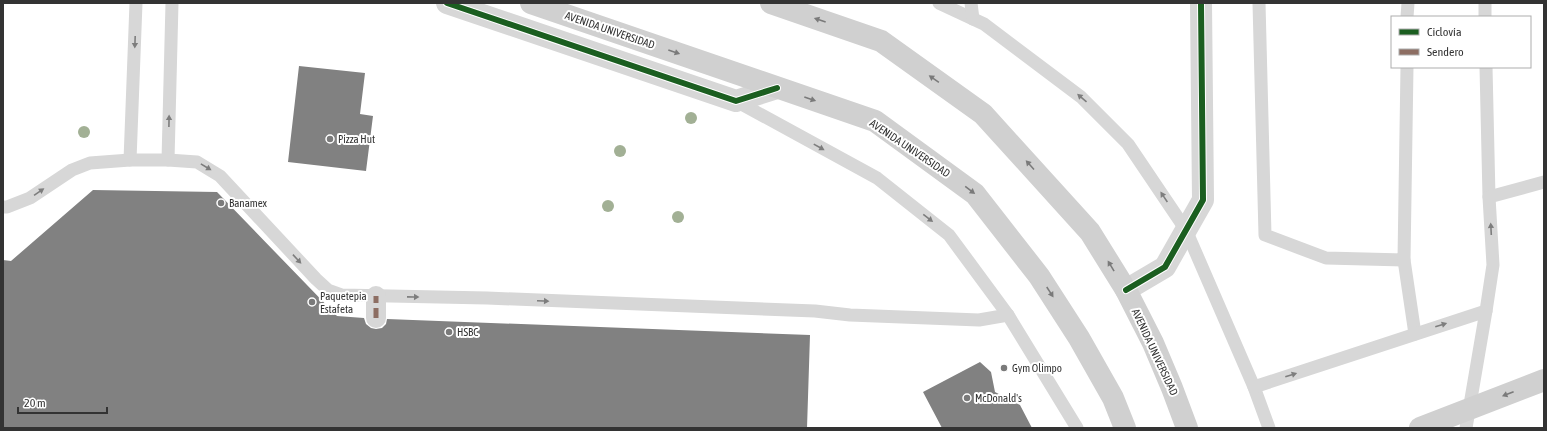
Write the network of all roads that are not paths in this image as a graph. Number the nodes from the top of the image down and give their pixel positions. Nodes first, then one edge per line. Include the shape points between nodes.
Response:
1 (136, 3) edge
2 (172, 3) edge
3 (447, 3) edge
4 (531, 3) edge
5 (771, 3) edge
6 (971, 3) edge
7 (1201, 3) edge
8 (1259, 3) edge
9 (1408, 3) edge
10 (1485, 3) edge
11 (946, 5) edge
12 (797, 7) edge
13 (1408, 16) edge
14 (1485, 16) edge
15 (973, 19) junction
16 (1407, 68) edge
17 (1486, 68) edge
18 (778, 88) junction
19 (736, 101) junction
20 (130, 160) junction
21 (168, 160) junction
22 (1544, 182) edge
23 (1489, 197) junction
24 (3, 207) edge
25 (1186, 230) junction
26 (1404, 260) junction
27 (1126, 290) junction
28 (376, 296) junction
29 (1486, 311) junction
30 (1008, 315) junction
31 (376, 318) dead end
32 (1415, 334) junction
33 (1544, 380) edge
34 (1254, 387) junction
35 (1467, 419) edge
36 (1077, 428) edge
37 (1125, 428) edge
38 (1187, 428) edge
39 (1269, 428) edge
40 (1420, 428) edge

1 -> 20 lane
21 -> 2 lane
3 - 19 street
4 -> 18 main road, AVENIDA UNIVERSIDAD
5 - 12 main road, AVENIDA UNIVERSIDAD
6 - 15 lane
7 - 25 street via 1203,200
8 - 26 lane via 1264,236 1326,258
9 - 13 lane
10 - 14 lane
11 - 15 lane
27 -> 12 main road, AVENIDA UNIVERSIDAD via 1090,232 983,114 881,41
25 -> 15 lane via 1128,144 1087,103 984,24
16 - 26 lane
17 - 23 lane
18 - 19 street
18 -> 37 main road, AVENIDA UNIVERSIDAD via 875,121 975,194 1039,276 1079,338 1113,398
19 -> 30 lane via 877,178 950,235
20 - 21 lane
24 -> 20 lane via 30,198 72,170 90,163
21 -> 28 lane via 198,162 220,176 328,290 342,295
22 - 23 lane
29 -> 23 lane via 1493,266
25 - 27 street via 1165,267
25 - 34 lane
26 - 32 lane
27 - 38 main road, AVENIDA UNIVERSIDAD via 1161,362
28 -> 30 lane via 487,298 979,320
28 - 31 street
32 -> 29 lane
29 - 35 lane
30 - 36 lane
34 -> 32 lane
33 -> 35 main road
34 - 39 lane
35 - 40 main road

